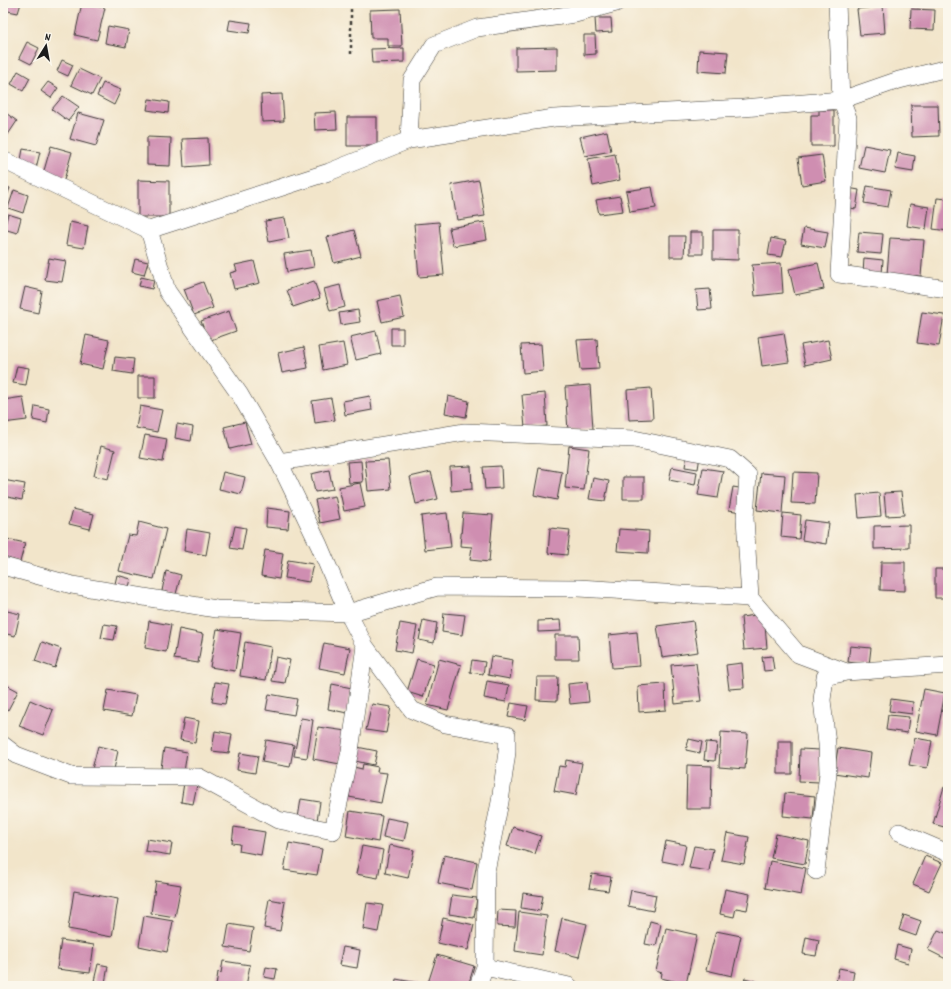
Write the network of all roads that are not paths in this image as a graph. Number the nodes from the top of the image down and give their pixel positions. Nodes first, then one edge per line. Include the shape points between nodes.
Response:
1 (616, 3) edge
2 (837, 3) edge
3 (948, 68) edge
4 (841, 100) junction
5 (409, 140) junction
6 (3, 160) edge
7 (149, 230) junction
8 (948, 289) edge
9 (279, 462) junction
10 (3, 566) edge
11 (750, 598) junction
12 (348, 613) junction
13 (365, 646) junction
14 (948, 665) edge
15 (846, 672) junction
16 (3, 745) edge
17 (899, 832) dead end
18 (948, 853) edge
19 (816, 871) dead end
20 (484, 967) junction
21 (478, 986) edge
22 (569, 986) edge

1 - 5 street via 575,14 477,28 434,45 412,80
2 - 4 street
3 - 4 street via 899,80
4 - 5 street via 554,118
4 - 8 street via 848,118 840,274
5 - 7 street via 328,172
6 - 7 street
7 - 9 street via 167,291 240,395
9 - 11 street via 464,432 634,439 730,459 748,475 745,518
9 - 12 street
10 - 12 street via 72,585 216,608
11 - 12 street via 578,588 437,587
11 - 15 street via 798,654
12 - 13 street
13 - 16 street via 350,751 333,830 278,820 199,777 71,776 16,755
13 - 20 street via 412,710 445,724 507,735 501,795 486,871
14 - 15 street
15 - 19 street via 825,677 822,700 828,773
17 - 18 street
20 - 21 street
20 - 22 street

